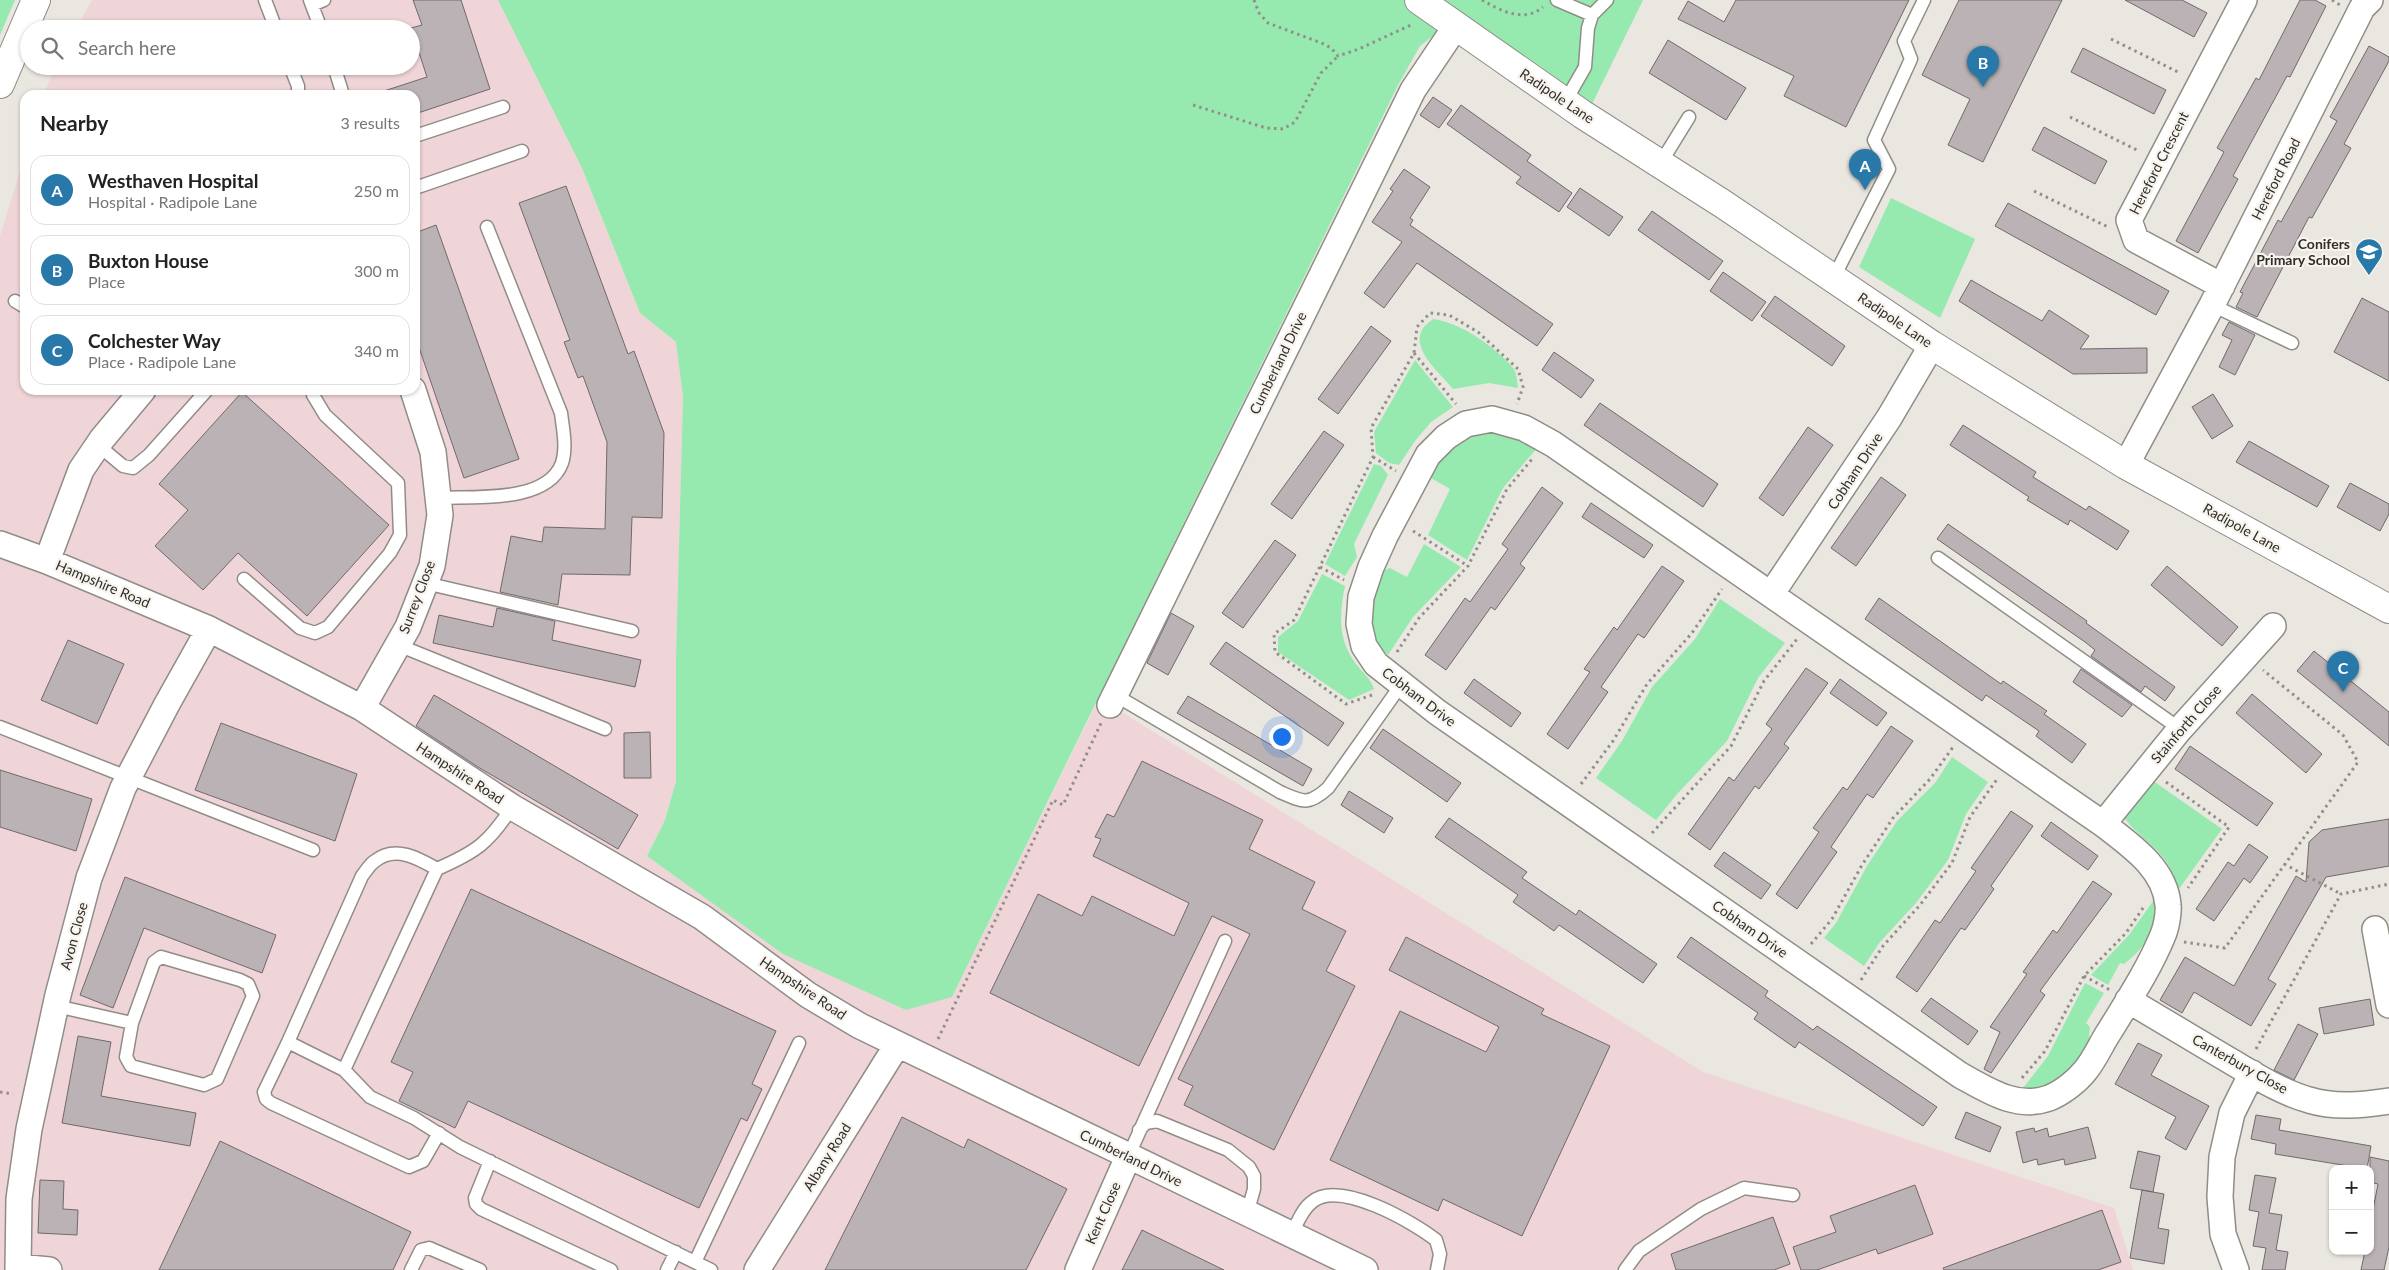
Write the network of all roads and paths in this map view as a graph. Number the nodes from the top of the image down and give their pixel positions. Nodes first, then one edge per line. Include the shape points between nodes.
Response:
1 (36, 0) edge
2 (265, 0) edge
3 (324, 0) edge
4 (1254, 0) edge
5 (1482, 0) edge
6 (1606, 0) edge
7 (1924, 0) edge
8 (2244, 0) edge
9 (2370, 0) edge
10 (311, 2) edge
11 (1551, 2) edge
12 (1426, 5) edge
13 (1592, 15) junction
14 (27, 20) edge
15 (273, 20) edge
16 (317, 20) edge
17 (1456, 26) junction
18 (20, 37) edge
19 (2112, 39) dead end
20 (1338, 56) junction
21 (294, 75) edge
22 (337, 75) edge
23 (2200, 83) junction
24 (0, 84) edge
25 (298, 90) edge
26 (341, 90) edge
27 (1565, 102) junction
28 (1193, 105) dead end
29 (503, 107) dead end
30 (1689, 117) dead end
31 (2070, 117) dead end
32 (420, 134) edge
33 (522, 151) dead end
34 (2159, 161) junction
35 (1660, 164) junction
36 (420, 186) edge
37 (2034, 191) dead end
38 (487, 227) dead end
39 (2136, 240) junction
40 (1833, 278) junction
41 (2217, 295) junction
42 (2292, 343) dead end
43 (1932, 345) junction
44 (1414, 353) dead end
45 (139, 395) edge
46 (203, 395) edge
47 (313, 395) edge
48 (415, 395) edge
49 (1471, 423) junction
50 (1547, 441) junction
51 (98, 445) junction
52 (2126, 465) junction
53 (438, 498) junction
54 (1394, 519) junction
55 (0, 544) edge
56 (1938, 558) dead end
57 (47, 561) junction
58 (1468, 566) junction
59 (1735, 569) junction
60 (244, 579) dead end
61 (425, 584) junction
62 (1772, 594) junction
63 (2389, 609) edge
64 (1811, 620) junction
65 (2273, 626) dead end
66 (209, 629) junction
67 (632, 632) dead end
68 (398, 645) junction
69 (2246, 656) junction
70 (1393, 678) junction
71 (1112, 700) junction
72 (362, 708) junction
73 (0, 727) edge
74 (1966, 728) junction
75 (605, 729) dead end
76 (2180, 729) junction
77 (2011, 760) junction
78 (2147, 768) junction
79 (128, 779) junction
80 (1567, 802) junction
81 (512, 807) junction
82 (2104, 824) junction
83 (313, 850) dead end
84 (1637, 851) junction
85 (2284, 864) junction
86 (437, 869) junction
87 (2389, 884) edge
88 (2163, 889) junction
89 (2341, 894) junction
90 (2375, 929) dead end
91 (2161, 939) junction
92 (1224, 941) dead end
93 (1796, 961) junction
94 (2084, 976) junction
95 (1849, 998) junction
96 (2128, 1000) junction
97 (2389, 1005) edge
98 (56, 1006) junction
99 (132, 1023) junction
100 (288, 1042) junction
101 (799, 1044) dead end
102 (897, 1045) junction
103 (928, 1059) junction
104 (344, 1070) junction
105 (2248, 1071) junction
106 (2006, 1098) junction
107 (2389, 1101) edge
108 (1138, 1130) junction
109 (439, 1134) junction
110 (1128, 1157) junction
111 (490, 1161) junction
112 (1794, 1195) dead end
113 (1247, 1214) junction
114 (1291, 1235) junction
115 (676, 1252) junction
116 (695, 1262) junction
117 (18, 1268) edge
118 (49, 1270) edge
119 (411, 1270) edge
120 (480, 1270) edge
121 (611, 1270) edge
122 (667, 1270) edge
123 (711, 1270) edge
124 (757, 1270) edge
125 (1078, 1270) edge
126 (1365, 1270) edge
127 (1438, 1270) edge
128 (1625, 1270) edge
129 (2236, 1270) edge

1 - 14 main road
2 - 15 lane
3 - 10 lane
4 - 20 path via 1259,14 1268,23 1324,44
5 - 11 path via 1520,15 1530,15
6 - 13 lane
7 - 40 lane via 1904,40 1911,59 1874,140 1889,169
8 - 23 street, Hereford Crescent
9 - 41 street, Hereford Road via 2362,8
10 - 16 lane
11 - 13 lane
12 - 17 main road, Radipole Lane
12 - 20 path via 1402,31
13 - 27 lane via 1585,67
17 - 27 main road, Radipole Lane
17 - 71 street, Cumberland Drive via 1413,90
18 - 24 main road
19 - 23 path
20 - 28 path via 1321,73 1295,122 1284,129 1266,128
21 - 25 lane
22 - 26 lane
23 - 34 street, Hereford Crescent
27 - 35 main road, Radipole Lane
29 - 32 lane
30 - 35 lane
31 - 34 path
33 - 36 lane
34 - 39 street, Hereford Crescent via 2129,220
35 - 40 main road, Radipole Lane
37 - 39 path
38 - 53 lane via 561,413 562,464 546,484 527,492
39 - 41 street
40 - 43 main road, Radipole Lane
41 - 42 lane
41 - 52 street, Hereford Road
43 - 52 main road, Radipole Lane
43 - 62 street, Cobham Drive via 1889,418
44 - 49 path
45 - 51 street
46 - 51 lane via 149,455 132,468 122,466
47 - 60 lane via 325,414 398,483 400,535 390,553 328,627 315,633 300,628
48 - 53 street, Surrey Close via 433,452
49 - 50 street, Cobham Drive via 1492,419 1524,428
49 - 54 street, Cobham Drive via 1446,436 1428,455
50 - 58 path via 1507,489
50 - 59 street, Cobham Drive
51 - 57 street via 81,470
52 - 63 main road, Radipole Lane
53 - 61 street, Surrey Close via 440,515 432,566
54 - 58 path
54 - 70 street, Cobham Drive via 1371,567 1361,597 1359,624 1364,646 1376,664
55 - 57 street, Hampshire Road
56 - 76 lane
57 - 66 street, Hampshire Road
58 - 70 path via 1419,618
59 - 62 street, Cobham Drive
59 - 80 path via 1692,633 1647,684 1613,741
61 - 67 lane
61 - 68 street, Surrey Close
62 - 64 street, Cobham Drive
64 - 74 street, Cobham Drive
64 - 84 path via 1764,680 1731,746
65 - 69 street, Stainforth Close
66 - 72 street, Hampshire Road
66 - 79 street, Avon Close
68 - 72 street, Surrey Close
68 - 75 lane
69 - 76 street, Stainforth Close
69 - 85 path via 2343,735 2358,762
70 - 71 lane via 1328,788 1315,799 1302,802
70 - 80 street, Cobham Drive
71 - 103 path via 1063,805 1053,800
72 - 81 street, Hampshire Road
73 - 79 lane
74 - 77 street, Cobham Drive
74 - 93 path via 1930,779 1893,818 1832,919
76 - 78 street, Stainforth Close
77 - 82 street, Cobham Drive
77 - 95 path via 1970,817 1952,864 1883,946
78 - 82 street, Stainforth Close
78 - 88 path via 2229,827 2185,892
79 - 83 lane
79 - 98 street, Avon Close via 89,878
80 - 84 street, Cobham Drive
81 - 86 lane via 484,844
81 - 102 street, Hampshire Road via 702,917 808,995
82 - 88 street, Cobham Drive via 2138,852 2159,876
84 - 93 street, Cobham Drive
85 - 89 path
85 - 91 path via 2225,948
86 - 100 lane via 406,854 389,854 374,861 362,876
86 - 104 lane
87 - 89 path
88 - 91 street, Cobham Drive via 2168,905
88 - 94 path
89 - 105 path
90 - 97 street
91 - 96 street, Cobham Drive
92 - 108 lane
93 - 95 street, Cobham Drive
94 - 96 path
94 - 106 path via 2045,1051
95 - 106 street, Cobham Drive via 1960,1075
96 - 105 street, Canterbury Close
96 - 106 street, Cobham Drive via 2086,1070 2068,1087 2050,1098 2030,1103
98 - 99 lane
98 - 117 street, Avon Close via 29,1129 19,1199
99 - 99 lane via 150,971 161,957 240,980 248,984 253,996 217,1079 204,1085 131,1066 126,1057
100 - 104 lane
100 - 109 lane via 264,1092 271,1103 409,1167 423,1161
101 - 116 lane
102 - 103 street, Cumberland Drive
102 - 124 street, Albany Road
103 - 110 street, Cumberland Drive
104 - 109 lane via 370,1097
105 - 107 street, Canterbury Close via 2281,1090 2309,1100 2337,1105
105 - 129 street via 2232,1113 2222,1157 2220,1197 2223,1234
108 - 110 lane
108 - 113 lane via 1146,1123 1157,1121 1237,1156 1254,1176
109 - 111 lane
110 - 113 street, Cumberland Drive
110 - 125 street, Kent Close
111 - 115 lane
111 - 121 lane via 475,1198 481,1209
112 - 128 lane via 1744,1188 1701,1209 1639,1251
113 - 114 street, Cumberland Drive
114 - 126 street, Cumberland Drive
114 - 127 lane via 1312,1201 1328,1195 1356,1198 1410,1222 1436,1240 1440,1254
115 - 116 lane
115 - 122 lane
116 - 123 lane
117 - 118 street, Avon Close
119 - 120 lane via 422,1250 428,1248

